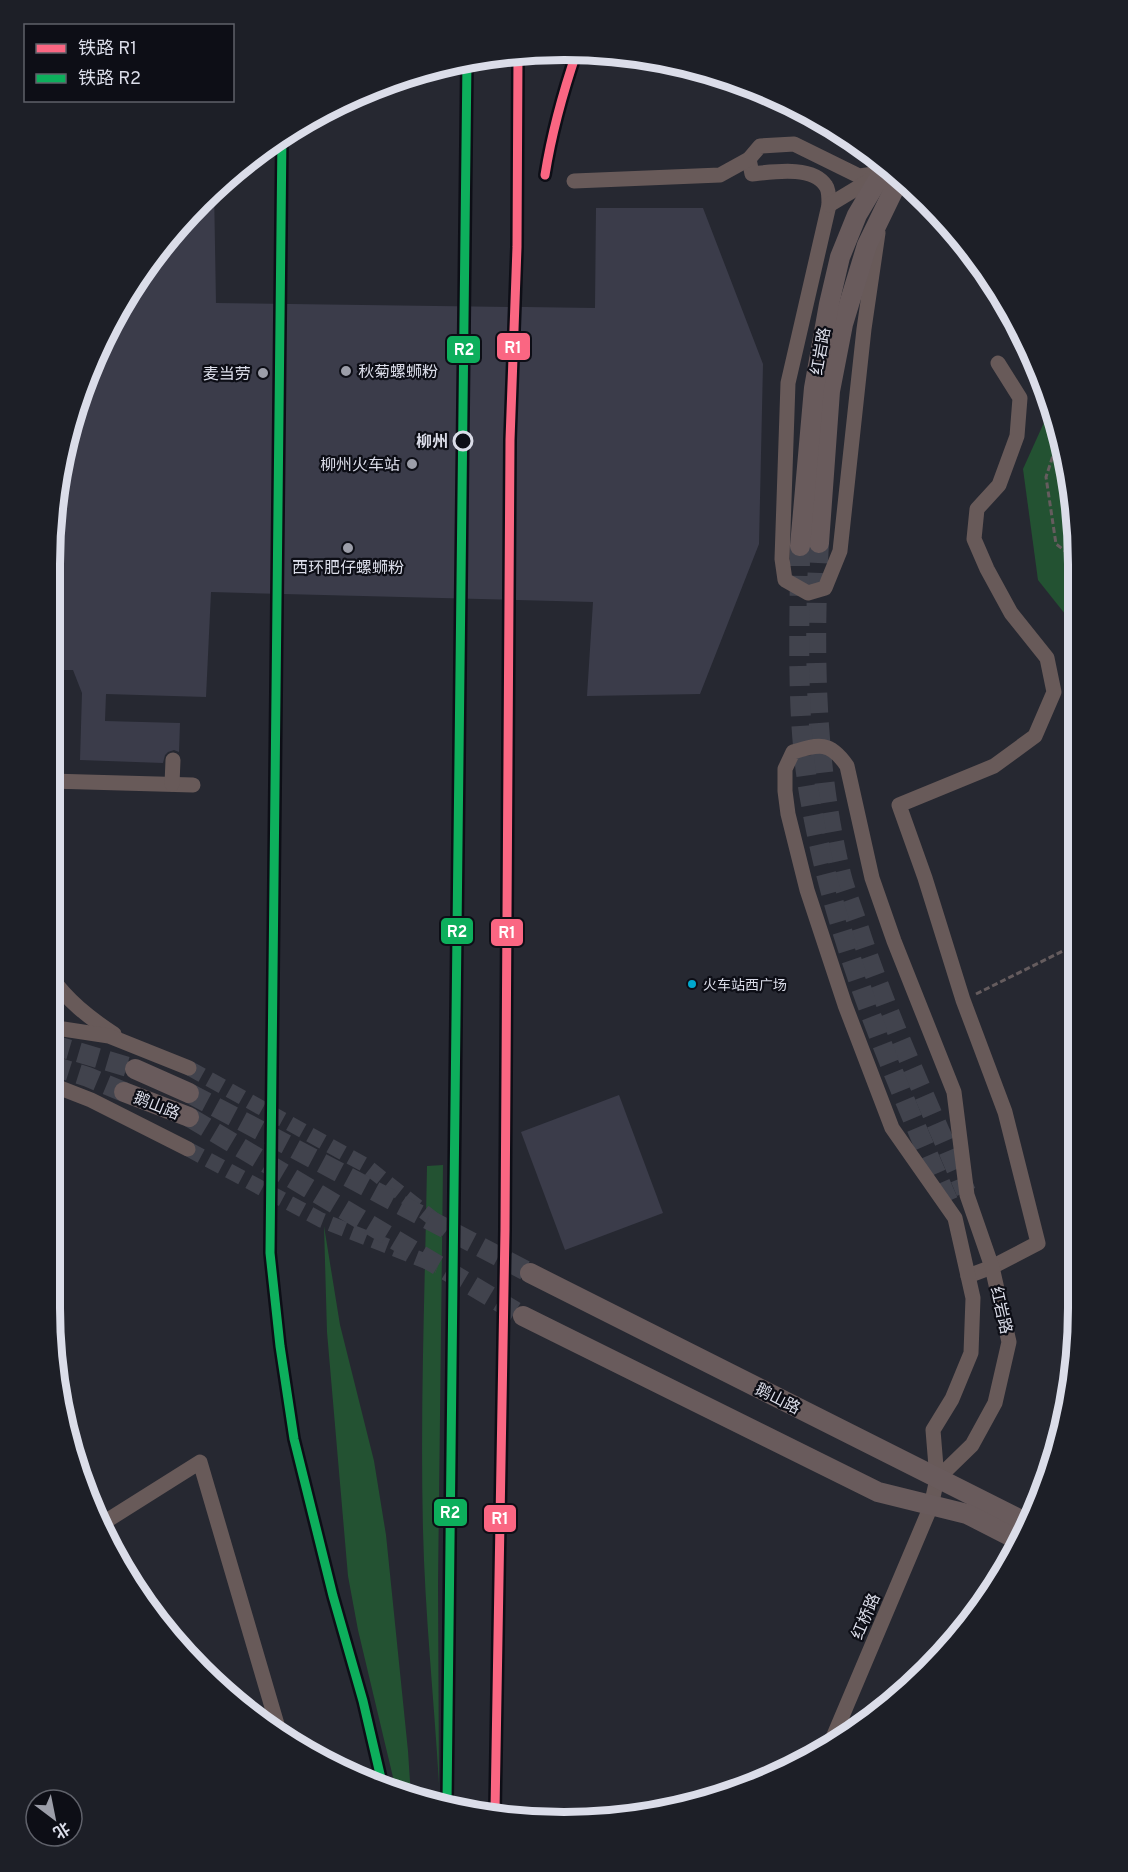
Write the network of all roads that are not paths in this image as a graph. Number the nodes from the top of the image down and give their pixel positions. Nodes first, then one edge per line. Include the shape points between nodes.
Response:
1 (749, 159) junction
2 (834, 165) junction
3 (882, 173) edge
4 (884, 175) edge
5 (886, 176) edge
6 (888, 178) edge
7 (574, 181) dead end
8 (829, 205) junction
9 (857, 215) junction
10 (880, 219) junction
11 (998, 363) dead end
12 (173, 760) dead end
13 (60, 781) edge
14 (172, 784) junction
15 (193, 785) dead end
16 (60, 990) edge
17 (60, 1028) edge
18 (124, 1041) junction
19 (189, 1068) tunnel mouth
20 (135, 1069) tunnel mouth
21 (60, 1088) edge
22 (124, 1092) tunnel mouth
23 (189, 1093) tunnel mouth
24 (189, 1117) tunnel mouth
25 (188, 1149) tunnel mouth
26 (992, 1267) junction
27 (530, 1273) tunnel mouth
28 (968, 1276) junction
29 (523, 1316) tunnel mouth
30 (937, 1479) junction
31 (931, 1506) junction
32 (107, 1520) edge
33 (1021, 1520) edge
34 (1013, 1537) edge
35 (276, 1722) edge
36 (835, 1732) edge

1 - 2 street via 760,146 794,144
1 - 7 street via 720,175
1 - 8 street via 752,174 784,171 814,175 827,187
2 - 3 street via 859,176
2 - 9 street via 851,186
4 - 8 street
5 - 9 main road, 红岩路
6 - 10 main road, 红岩路
8 - 10 street via 788,383 782,559 784,580 808,593 825,588 840,551
9 - 10 main road, 红岩路 via 840,257 816,378 809,545 843,324 867,245
11 - 26 street via 1020,398 1017,436 999,485 977,509 974,539 1011,613 1047,658 1054,693 1035,736 994,766 899,806 963,1000 1005,1112 1038,1243
12 - 14 street
13 - 14 street
14 - 15 street
16 - 18 street via 89,1018
17 - 18 street
18 - 19 street
20 - 23 main road, 鹅山路
21 - 25 street
22 - 24 main road, 鹅山路
26 - 28 street
26 - 28 street, 红岩路 via 967,1195 954,1092 872,878 847,766 829,747 814,745 793,752 785,769 788,814 807,890 845,1005 892,1128 956,1218
26 - 30 street, 红岩路 via 1009,1342 995,1403 972,1445
27 - 30 main road, 鹅山路
28 - 30 street, 红岩路 via 973,1298 971,1353 952,1399 933,1430
29 - 31 main road via 878,1492
30 - 31 street, 红岩路
30 - 33 main road, 鹅山路
31 - 34 main road via 967,1514
31 - 36 street, 红桥路
32 - 35 street via 200,1462

